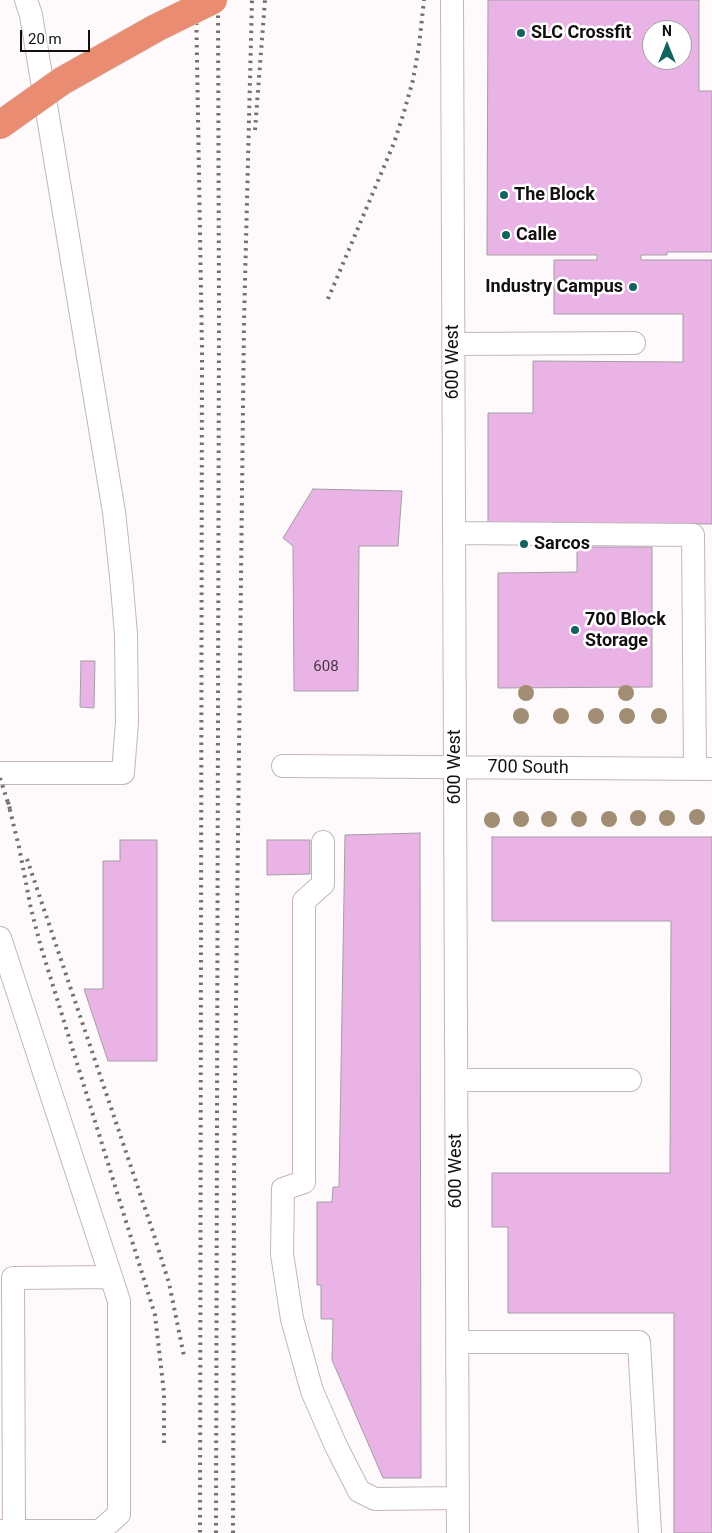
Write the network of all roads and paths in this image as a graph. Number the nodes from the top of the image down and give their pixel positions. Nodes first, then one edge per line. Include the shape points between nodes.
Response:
1 (26, 0) edge
2 (213, 0) edge
3 (452, 0) edge
4 (0, 126) edge
5 (634, 343) dead end
6 (453, 344) junction
7 (454, 533) junction
8 (283, 766) dead end
9 (454, 767) junction
10 (704, 769) edge
11 (0, 773) edge
12 (324, 842) dead end
13 (0, 938) edge
14 (456, 1080) junction
15 (630, 1080) dead end
16 (110, 1277) junction
17 (457, 1342) junction
18 (458, 1498) junction
19 (7, 1531) edge
20 (100, 1532) edge
21 (458, 1533) edge
22 (650, 1533) edge

1 - 11 street via 114,512 126,634 126,722 123,773
2 - 4 highway, bridge via 62,81
3 - 6 street, 600 West
5 - 6 street
6 - 7 street, 600 West
7 - 9 street, 600 West
7 - 10 street via 693,536
8 - 9 street, 700 South
9 - 10 street, 700 South
9 - 14 street, 600 West
12 - 18 street via 323,884 304,901 304,1182 283,1189 282,1254 292,1319 312,1391 359,1491 375,1499
13 - 16 street
14 - 15 street
14 - 17 street, 600 West
16 - 19 street via 13,1278
16 - 20 street via 118,1301 119,1514
17 - 18 street, 600 West
17 - 22 street via 639,1342
18 - 21 street, 600 West
19 - 20 street

